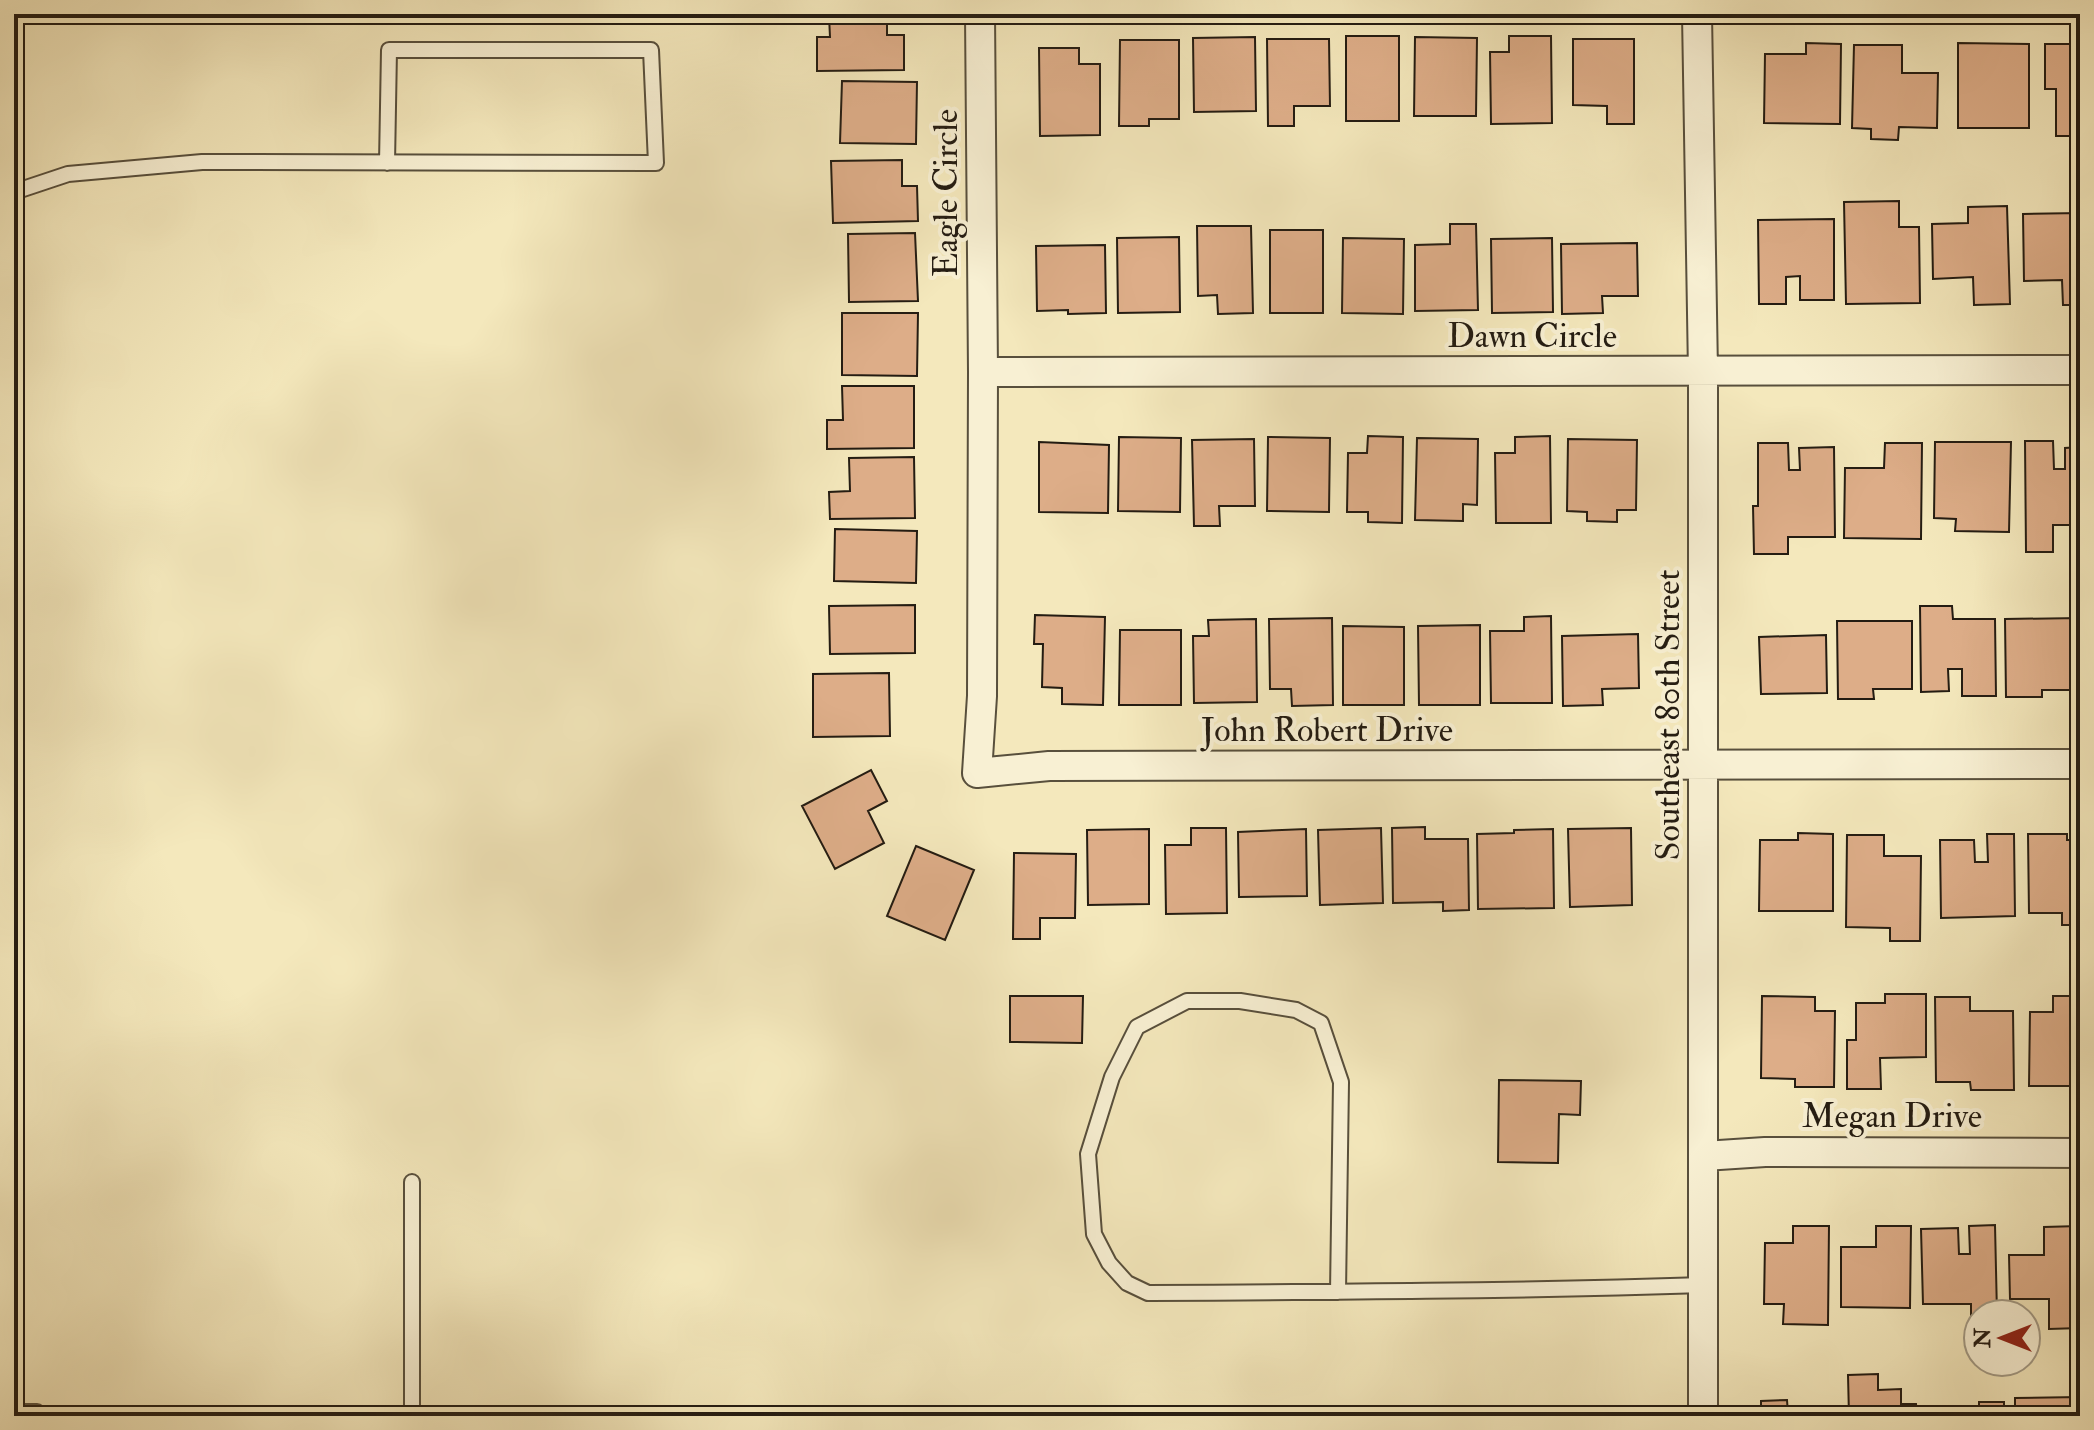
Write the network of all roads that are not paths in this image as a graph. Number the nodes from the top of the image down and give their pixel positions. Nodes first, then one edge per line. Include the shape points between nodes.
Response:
1 (980, 14) edge
2 (1697, 14) edge
3 (387, 163) junction
4 (14, 192) edge
5 (2080, 370) edge
6 (983, 372) junction
7 (1703, 372) junction
8 (2080, 764) edge
9 (1704, 765) junction
10 (2080, 1153) edge
11 (1704, 1156) junction
12 (412, 1182) dead end
13 (1704, 1285) junction
14 (1338, 1292) junction
15 (14, 1412) edge
16 (37, 1416) edge
17 (412, 1416) edge
18 (1703, 1416) edge

1 - 6 street, Eagle Circle
2 - 7 street, Southeast 80th Street
3 - 3 lane via 656,163 651,50 389,50
3 - 4 lane via 202,162 68,174
5 - 7 street, Dawn Circle
6 - 7 street, Dawn Circle
6 - 9 street, John Robert Drive via 977,773 1049,766
7 - 9 street, Southeast 80th Street
8 - 9 street, John Robert Drive
9 - 11 street, Southeast 80th Street
10 - 11 street, Megan Drive
11 - 13 street, Southeast 80th Street
12 - 17 lane
13 - 14 lane
13 - 18 street, Southeast 80th Street
14 - 14 lane via 1148,1293 1127,1283 1109,1263 1094,1234 1088,1154 1112,1077 1137,1027 1187,1001 1240,1001 1296,1010 1321,1023 1341,1082
15 - 16 lane

